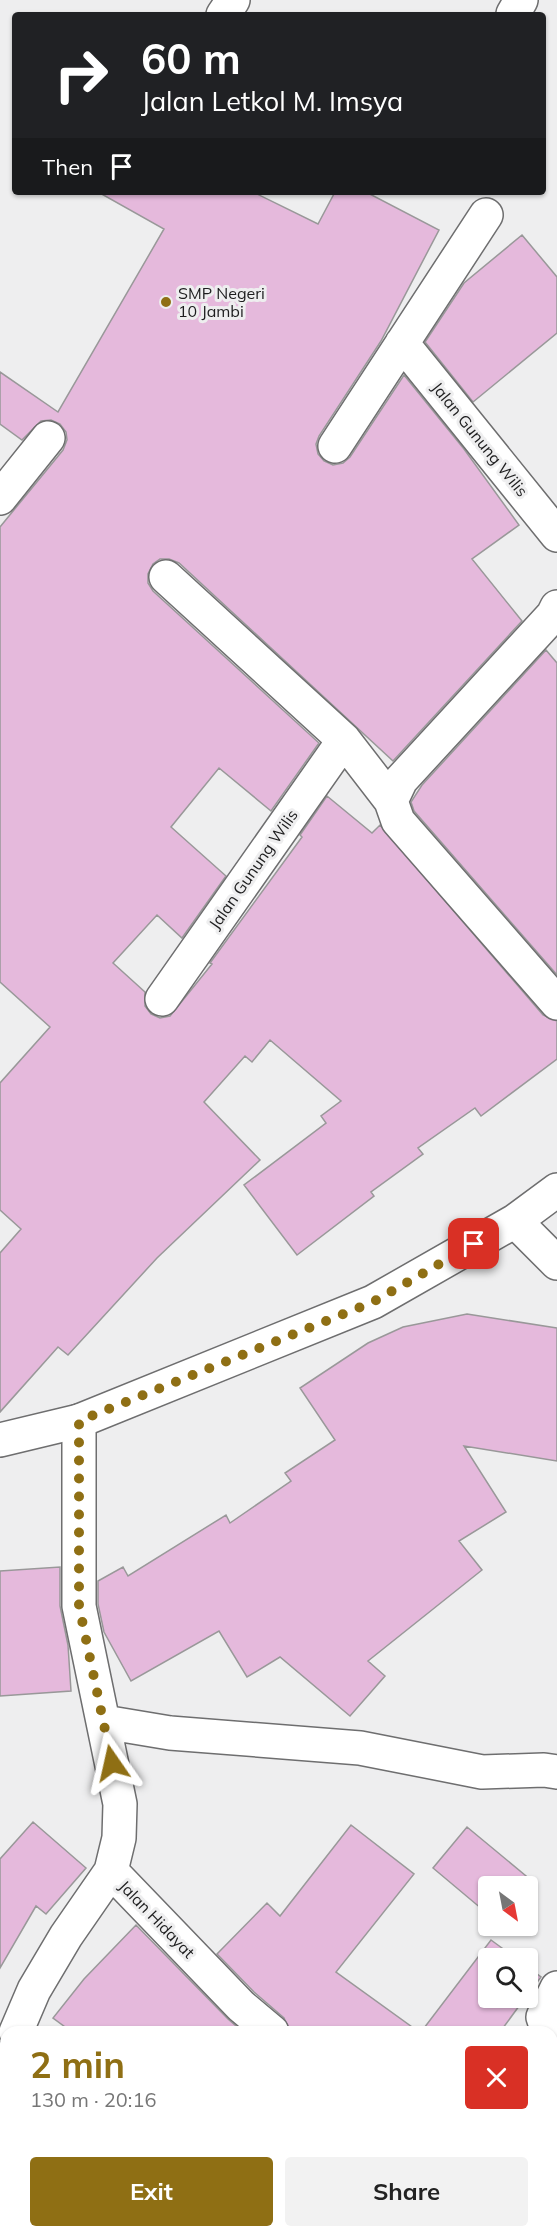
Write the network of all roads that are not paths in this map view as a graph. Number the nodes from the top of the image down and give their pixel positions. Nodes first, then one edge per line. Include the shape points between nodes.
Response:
1 (486, 215) dead end
2 (402, 343) junction
3 (48, 438) dead end
4 (335, 446) dead end
5 (0, 498) edge
6 (557, 535) edge
7 (166, 577) dead end
8 (557, 607) edge
9 (344, 740) junction
10 (391, 801) junction
11 (162, 999) dead end
12 (557, 1004) edge
13 (556, 1193) edge
14 (515, 1221) junction
15 (557, 1263) edge
16 (79, 1421) junction
17 (0, 1440) edge
18 (104, 1722) junction
19 (557, 1772) edge
20 (111, 1871) junction
21 (557, 1988) edge
22 (19, 2026) edge
23 (265, 2026) edge
24 (546, 2026) edge

1 - 2 street
2 - 4 street
2 - 6 street, Jalan Gunung Wilis
3 - 5 street
7 - 9 street
8 - 10 street via 401,780
9 - 10 street
9 - 11 street, Jalan Gunung Wilis
10 - 12 street via 398,821
13 - 14 street
14 - 15 street
14 - 16 street via 373,1302
16 - 17 street
16 - 18 street, Jalan Hidayat via 79,1606
18 - 19 street via 170,1733 360,1748 482,1772
18 - 20 street, Jalan Hidayat via 120,1804 119,1838
20 - 22 street via 39,1981
20 - 23 street, Jalan Hidayat
21 - 24 street via 543,2017

